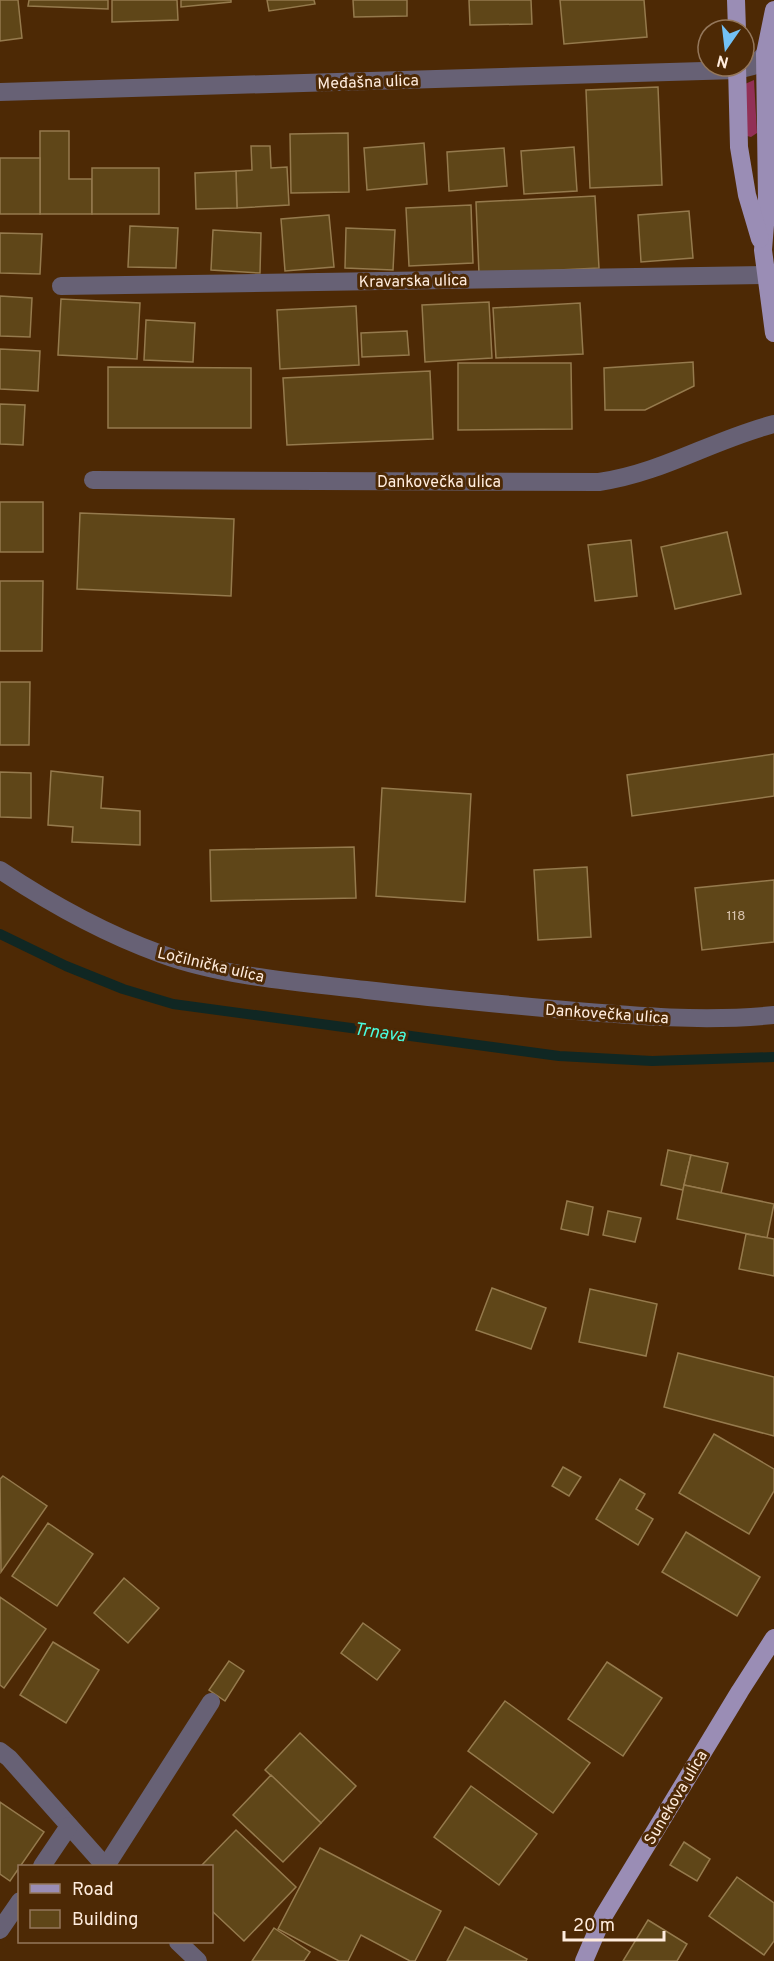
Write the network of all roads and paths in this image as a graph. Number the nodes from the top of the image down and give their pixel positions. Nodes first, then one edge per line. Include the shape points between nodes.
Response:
1 (736, 0) edge
2 (774, 10) edge
3 (737, 18) edge
4 (765, 54) junction
5 (756, 63) edge
6 (696, 69) edge
7 (737, 78) edge
8 (774, 88) edge
9 (0, 92) edge
10 (766, 120) junction
11 (763, 250) junction
12 (765, 274) junction
13 (61, 286) dead end
14 (774, 333) edge
15 (774, 424) edge
16 (93, 480) dead end
17 (0, 870) edge
18 (441, 999) joint
19 (774, 1015) edge
20 (774, 1638) edge
21 (211, 1702) dead end
22 (0, 1751) edge
23 (69, 1826) junction
24 (43, 1865) edge
25 (104, 1865) edge
26 (106, 1865) edge
27 (18, 1904) edge
28 (0, 1930) edge
29 (180, 1943) edge
30 (198, 1961) edge
31 (584, 1961) edge

1 - 3 main road
2 - 4 main road
4 - 5 street
4 - 10 main road
6 - 9 street, Međašna ulica
7 - 11 main road via 739,147 747,195
8 - 10 main road
10 - 11 main road
11 - 12 main road
12 - 13 street, Kravarska ulica
12 - 14 main road
15 - 16 street, Dankovečka ulica via 725,439 654,470 599,482
17 - 18 street, Ločilnička ulica via 103,930 163,954 241,974
18 - 19 street, Dankovečka ulica via 650,1017
20 - 31 main road, Sunekova ulica via 603,1917
21 - 26 street
22 - 23 street
23 - 24 street
23 - 25 street
27 - 28 street
29 - 30 street

